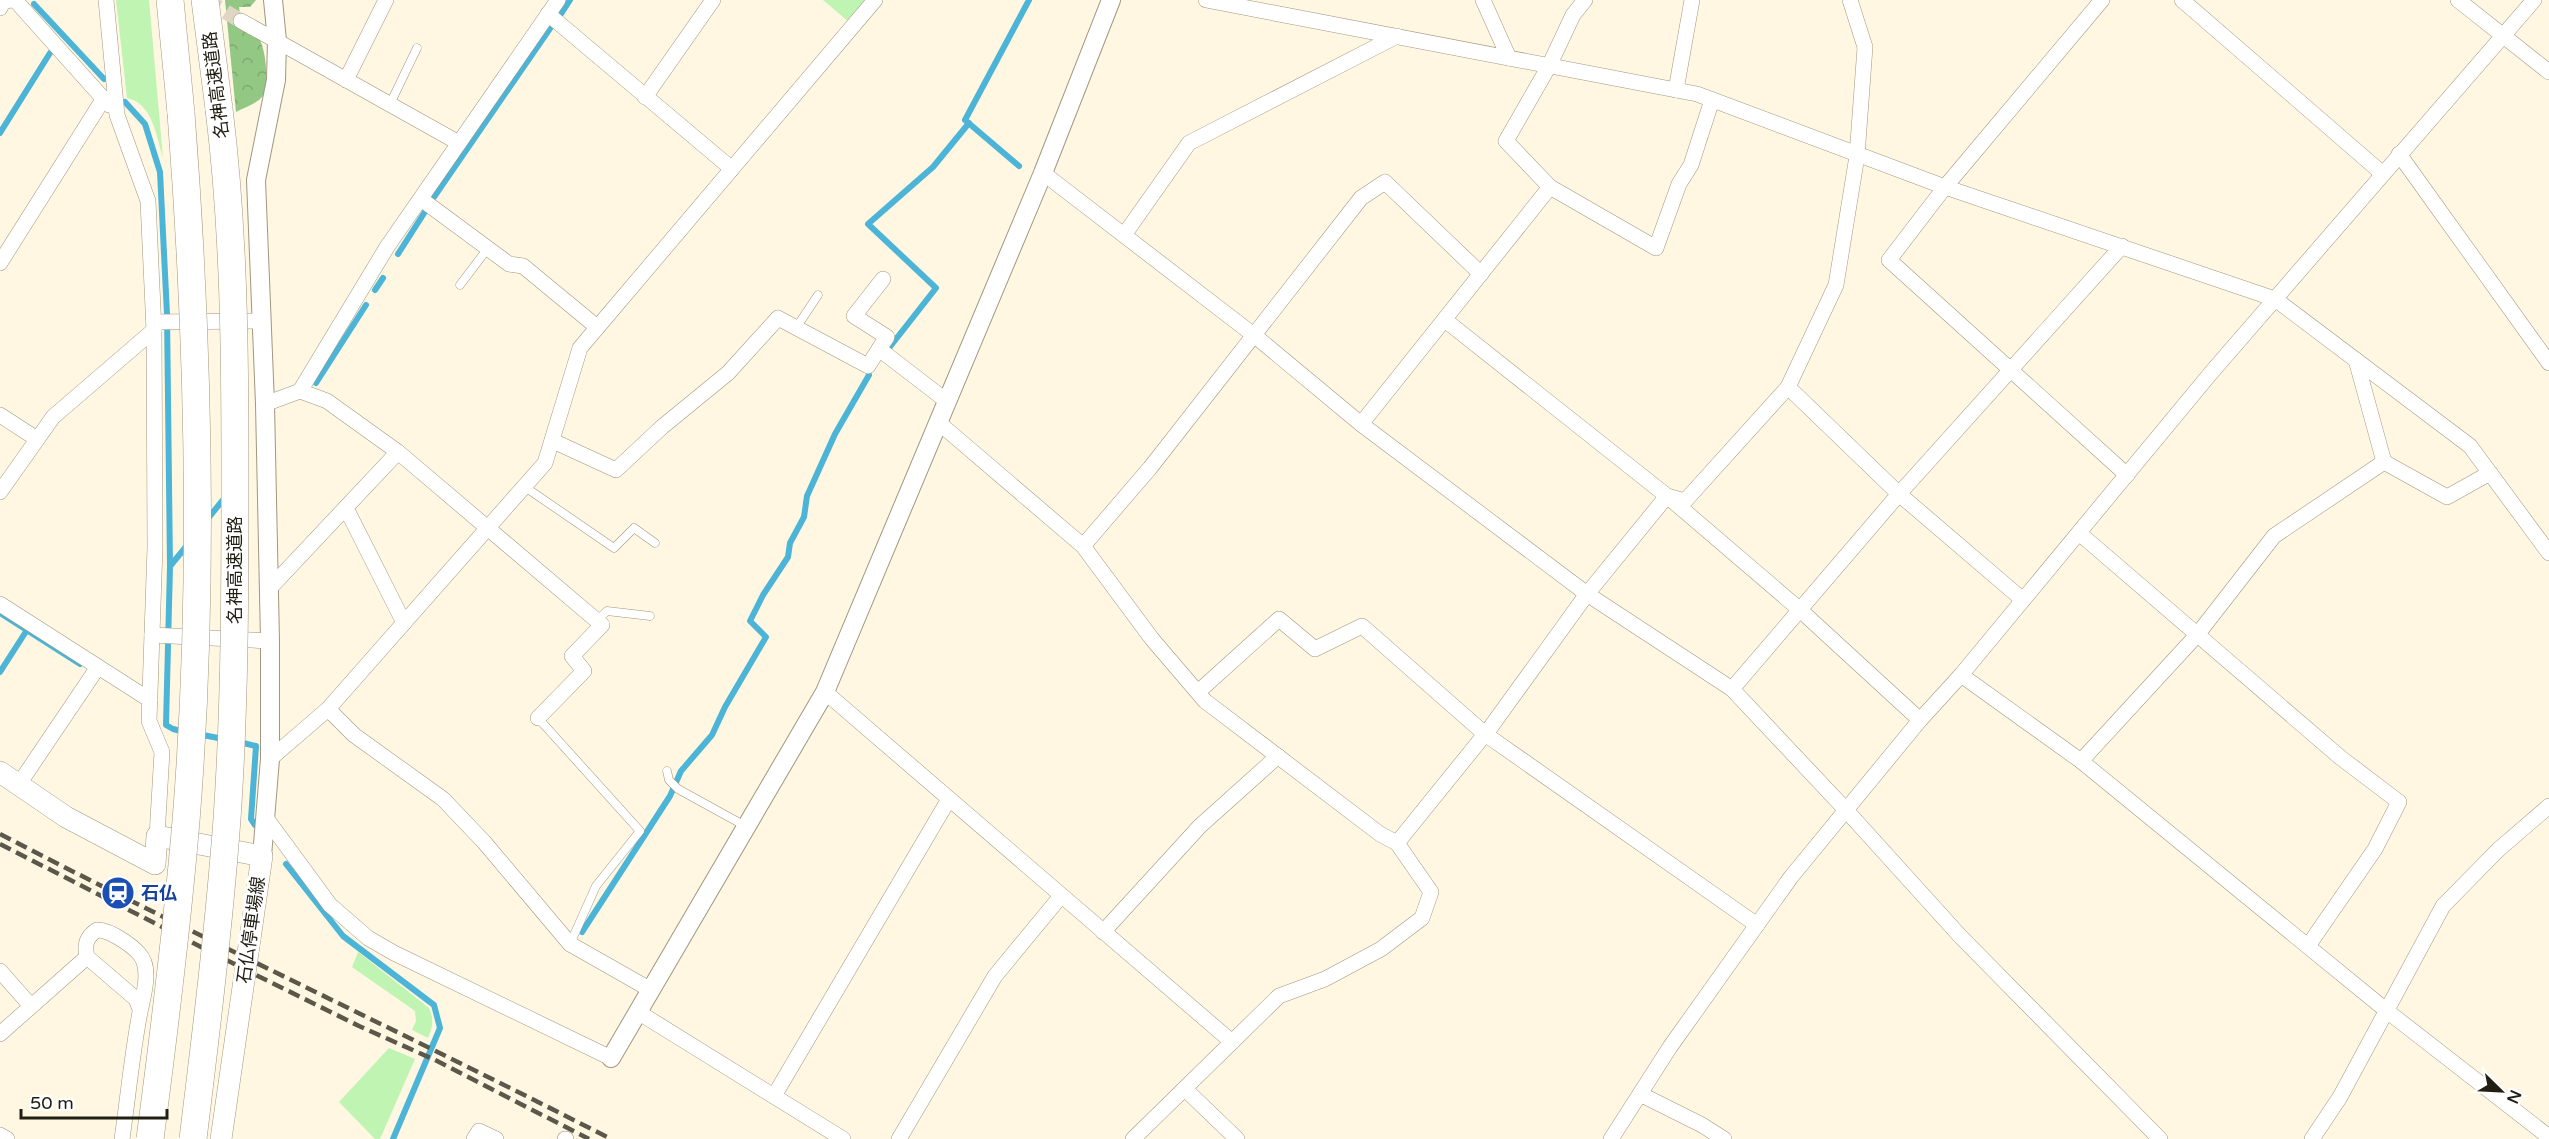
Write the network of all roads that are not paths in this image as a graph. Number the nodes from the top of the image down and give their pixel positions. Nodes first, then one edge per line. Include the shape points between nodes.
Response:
1 (13, 0) edge
2 (106, 0) edge
3 (170, 0) edge
4 (205, 0) edge
5 (273, 0) edge
6 (386, 0) edge
7 (558, 0) edge
8 (713, 0) edge
9 (875, 0) edge
10 (1111, 0) edge
11 (1206, 0) edge
12 (1483, 0) edge
13 (1585, 0) edge
14 (1692, 0) edge
15 (1850, 0) edge
16 (2102, 0) edge
17 (2182, 0) edge
18 (2458, 0) edge
19 (2534, 0) edge
20 (0, 8) edge
21 (548, 14) junction
22 (242, 21) tunnel mouth
23 (1397, 36) junction
24 (2504, 36) junction
25 (277, 41) junction
26 (417, 48) dead end
27 (1509, 58) junction
28 (1549, 66) junction
29 (2549, 72) edge
30 (346, 80) junction
31 (1676, 90) junction
32 (104, 98) junction
33 (645, 98) junction
34 (1712, 100) junction
35 (390, 104) junction
36 (117, 115) junction
37 (459, 143) junction
38 (2399, 154) junction
39 (1857, 156) junction
40 (732, 169) junction
41 (1043, 173) junction
42 (2383, 174) junction
43 (1550, 187) junction
44 (1945, 187) junction
45 (421, 199) junction
46 (1124, 236) junction
47 (2122, 246) junction
48 (488, 248) junction
49 (0, 263) edge
50 (1481, 274) junction
51 (883, 279) dead end
52 (460, 285) dead end
53 (818, 295) dead end
54 (2275, 299) junction
55 (1445, 320) junction
56 (262, 321) junction
57 (160, 324) junction
58 (597, 327) junction
59 (796, 328) junction
60 (1255, 336) junction
61 (879, 349) junction
62 (2356, 360) junction
63 (2549, 363) edge
64 (2009, 371) junction
65 (1788, 387) junction
66 (300, 391) junction
67 (948, 402) junction
68 (265, 404) junction
69 (0, 415) edge
70 (939, 423) junction
71 (1361, 424) junction
72 (37, 439) junction
73 (553, 441) junction
74 (398, 452) junction
75 (2384, 462) junction
76 (2490, 473) junction
77 (2127, 475) junction
78 (525, 487) junction
79 (0, 492) edge
80 (1899, 494) junction
81 (1667, 496) junction
82 (346, 508) junction
83 (489, 527) junction
84 (2079, 533) junction
85 (655, 543) dead end
86 (1083, 546) junction
87 (2549, 553) edge
88 (269, 589) junction
89 (1587, 594) junction
90 (2023, 600) junction
91 (0, 604) edge
92 (1799, 609) junction
93 (650, 616) dead end
94 (597, 620) junction
95 (404, 623) junction
96 (2197, 635) junction
97 (164, 636) junction
98 (270, 640) junction
99 (98, 667) junction
100 (1961, 675) junction
101 (1732, 689) junction
102 (825, 692) junction
103 (1198, 692) junction
104 (150, 700) junction
105 (328, 709) junction
106 (538, 718) joint
107 (1920, 720) junction
108 (1485, 734) junction
109 (1278, 756) junction
110 (270, 759) junction
111 (2081, 761) junction
112 (667, 771) dead end
113 (0, 772) edge
114 (19, 784) junction
115 (949, 799) junction
116 (2549, 806) edge
117 (1845, 809) junction
118 (266, 818) junction
119 (747, 827) junction
120 (157, 836) junction
121 (1397, 843) junction
122 (262, 856) junction
123 (1061, 896) junction
124 (1757, 925) junction
125 (1103, 932) junction
126 (570, 944) junction
127 (2308, 946) junction
128 (87, 957) junction
129 (145, 967) junction
130 (0, 971) edge
131 (118, 984) junction
132 (651, 990) junction
133 (31, 1006) junction
134 (140, 1009) junction
135 (2387, 1011) junction
136 (638, 1012) junction
137 (0, 1034) edge
138 (1232, 1042) junction
139 (611, 1058) joint
140 (1185, 1089) junction
141 (1640, 1094) junction
142 (774, 1096) junction
143 (0, 1135) edge
144 (2549, 1137) edge
145 (7, 1139) edge
146 (122, 1139) edge
147 (150, 1139) edge
148 (193, 1139) edge
149 (221, 1139) edge
150 (474, 1139) edge
151 (496, 1139) edge
152 (843, 1139) edge
153 (899, 1139) edge
154 (1133, 1139) edge
155 (1236, 1139) edge
156 (1611, 1139) edge
157 (1724, 1139) edge
158 (2160, 1139) edge
159 (2312, 1139) edge

1 - 20 street via 3,2
1 - 32 street
2 - 36 street
3 - 147 highway, 名神高速道路, bridge via 195,335 198,473 195,646 186,819
4 - 148 highway, 名神高速道路, bridge via 224,150 235,331 236,644 227,820
5 - 25 street
6 - 30 street
7 - 21 street
8 - 33 street
9 - 40 street
10 - 41 street
11 - 23 street
12 - 27 street
13 - 28 street via 1572,15
14 - 31 street
15 - 39 street via 1865,47
16 - 44 street
17 - 42 street
18 - 24 street
19 - 24 street
21 - 33 street
21 - 37 street
22 - 25 street
23 - 27 street
23 - 46 street via 1189,143
24 - 29 street
24 - 38 street
25 - 30 street
25 - 56 street via 276,80 256,180
26 - 35 lane
27 - 28 street
28 - 31 street
28 - 43 street via 1506,141
30 - 35 street
31 - 34 street
32 - 36 street
32 - 49 street
33 - 40 street
34 - 39 street
34 - 43 street via 1691,165 1679,184 1656,248
35 - 37 street
36 - 57 street via 148,201
37 - 45 street
38 - 42 street
38 - 63 street
39 - 44 street
39 - 65 street via 1836,285
40 - 58 street
41 - 46 street
41 - 67 street
42 - 54 street
43 - 50 street
44 - 47 street
44 - 64 street via 1889,260
45 - 48 street
45 - 66 street via 387,247
46 - 60 street
47 - 54 street
47 - 64 street
48 - 52 lane
48 - 58 street via 509,264 523,266
50 - 55 street
50 - 60 street via 1384,183 1361,198
51 - 61 street via 854,316 887,337
53 - 59 lane
54 - 62 street
54 - 77 street
55 - 71 street
55 - 81 street
56 - 57 street
56 - 68 street
57 - 72 street via 53,417
57 - 97 street via 155,547
58 - 73 street via 580,348
59 - 61 street via 868,366
59 - 73 street via 778,318 728,373 616,470
60 - 71 street
60 - 86 street
61 - 67 street
62 - 75 street
62 - 76 street via 2470,446
64 - 77 street
64 - 80 street
65 - 80 street
65 - 81 street via 1685,501
66 - 68 street
66 - 74 street via 327,401
67 - 70 street
68 - 88 street
69 - 72 street
70 - 86 street
70 - 102 street
71 - 89 street
72 - 79 street
73 - 78 street via 545,463
74 - 82 street
74 - 83 street
75 - 76 street via 2446,497
75 - 96 street via 2274,536
76 - 87 street
77 - 84 street
78 - 83 street
78 - 85 lane via 614,548 634,528
80 - 90 street
80 - 92 street
81 - 89 street
81 - 92 street
82 - 88 street
82 - 95 street
83 - 94 street
83 - 95 street
84 - 90 street
84 - 96 street
86 - 103 street via 1152,639
88 - 98 street
89 - 101 street
89 - 108 street
90 - 100 street
91 - 99 street
92 - 101 street
92 - 107 street
93 - 94 lane via 608,611
94 - 106 street via 602,625 572,656 584,670
95 - 105 street
96 - 111 street
96 - 127 street via 2341,758 2399,802 2375,849
97 - 98 street
97 - 104 street
98 - 110 street
99 - 104 street
99 - 114 street
100 - 107 street
100 - 111 street
101 - 117 street
102 - 115 street
102 - 119 street
103 - 108 street via 1279,619 1315,649 1362,626
103 - 109 street
104 - 120 street via 149,721 162,752
105 - 110 street
105 - 126 street via 354,735 443,799
106 - 126 lane via 640,831 596,886
107 - 117 street
108 - 121 street
108 - 124 street
109 - 121 street
109 - 125 street via 1200,826
110 - 118 street
111 - 127 street
112 - 119 lane via 678,789
113 - 114 main road
114 - 120 main road via 66,817 155,864
115 - 123 street
115 - 142 street
116 - 135 street via 2443,906
117 - 124 street
117 - 158 street via 1960,936
118 - 122 street
118 - 139 street via 330,905 368,938
119 - 132 street
120 - 122 main road, 石仏停車場線
121 - 138 street via 1431,892 1422,918 1381,949 1325,979 1279,996
122 - 149 main road, 石仏停車場線
123 - 125 street
123 - 153 street via 995,976
124 - 141 street
125 - 138 street
126 - 132 street
127 - 135 street
128 - 129 street via 87,939 97,930 104,930 144,959
128 - 131 street
128 - 133 street
129 - 131 street via 139,977
129 - 134 street
130 - 133 street
131 - 134 street via 136,999
132 - 136 street
133 - 137 street
134 - 146 street
135 - 144 street
135 - 159 street
136 - 139 street
136 - 142 street
138 - 140 street
140 - 154 street
140 - 155 street
141 - 156 street
141 - 157 street
142 - 152 street
143 - 145 street
150 - 151 street via 479,1131

